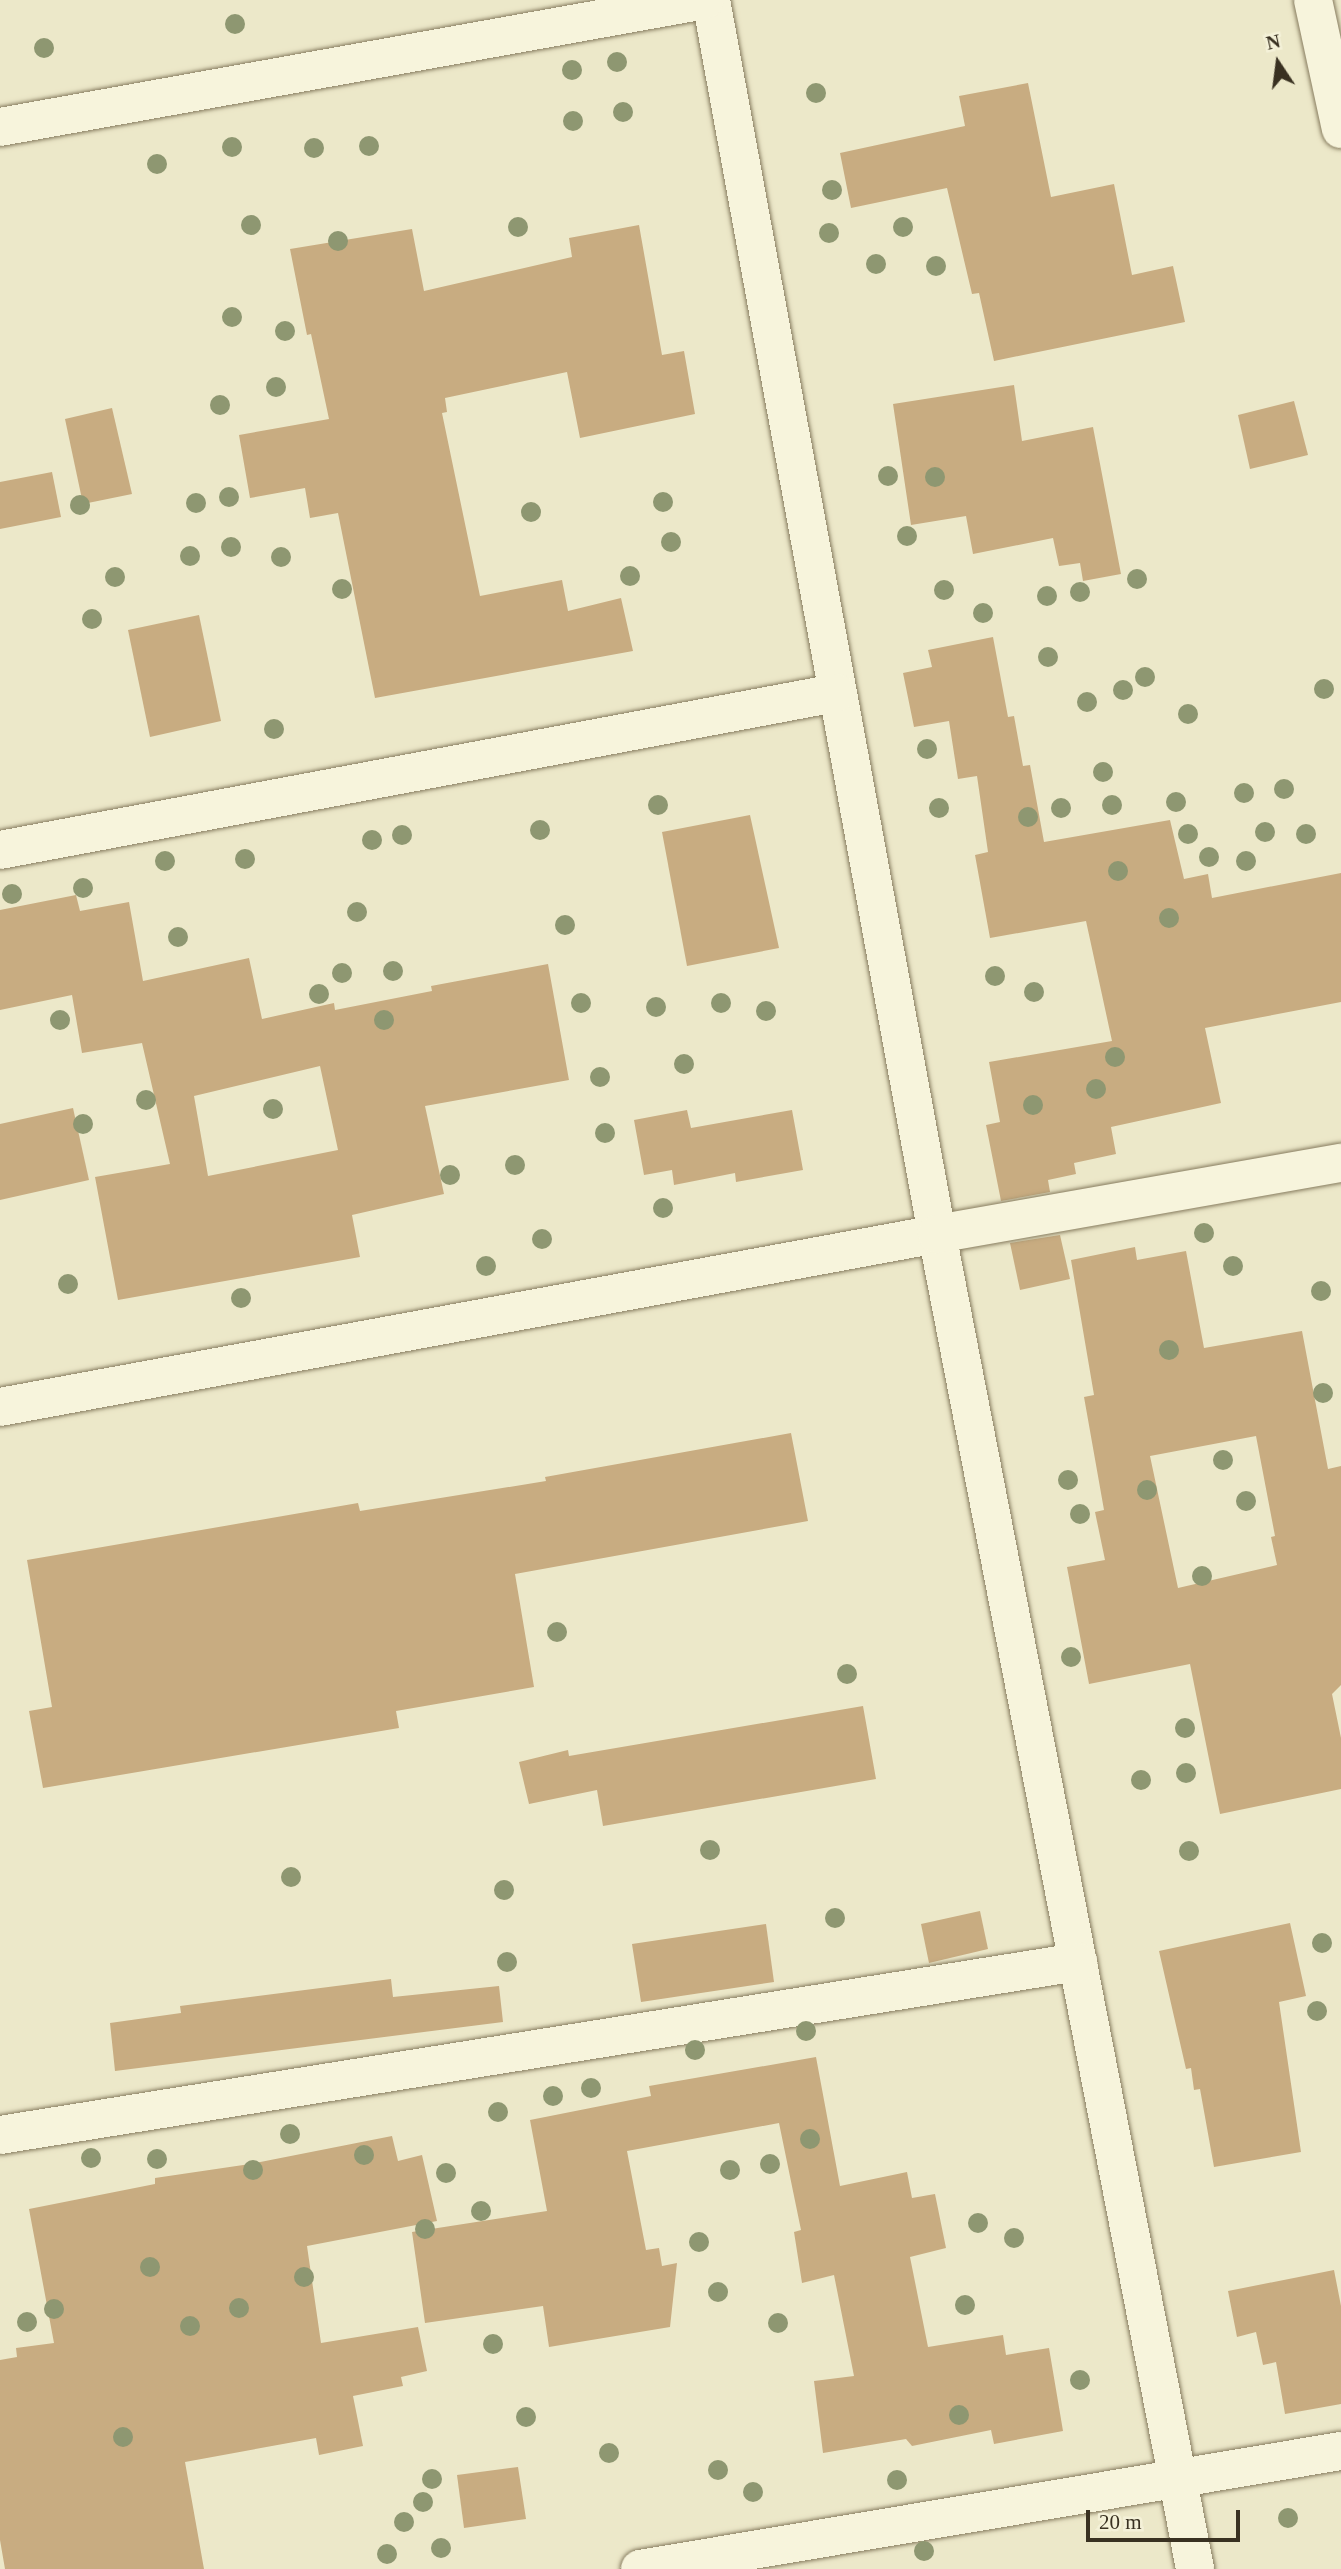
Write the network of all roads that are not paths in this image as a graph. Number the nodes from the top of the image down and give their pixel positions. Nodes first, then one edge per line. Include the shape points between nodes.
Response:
1 (705, 0) edge
2 (712, 0) edge
3 (1323, 10) edge
4 (0, 127) edge
5 (1341, 129) edge
6 (836, 692) junction
7 (0, 850) edge
8 (1341, 1163) edge
9 (937, 1234) junction
10 (0, 1407) edge
11 (1078, 1962) junction
12 (0, 2135) edge
13 (1341, 2451) edge
14 (1177, 2478) junction
15 (640, 2569) edge
16 (1195, 2569) edge

1 - 4 street
2 - 6 street
3 - 5 street
6 - 7 street
6 - 9 street
8 - 9 street
9 - 10 street
9 - 11 street
11 - 12 street
11 - 14 street
13 - 14 street
14 - 15 street
14 - 16 street

